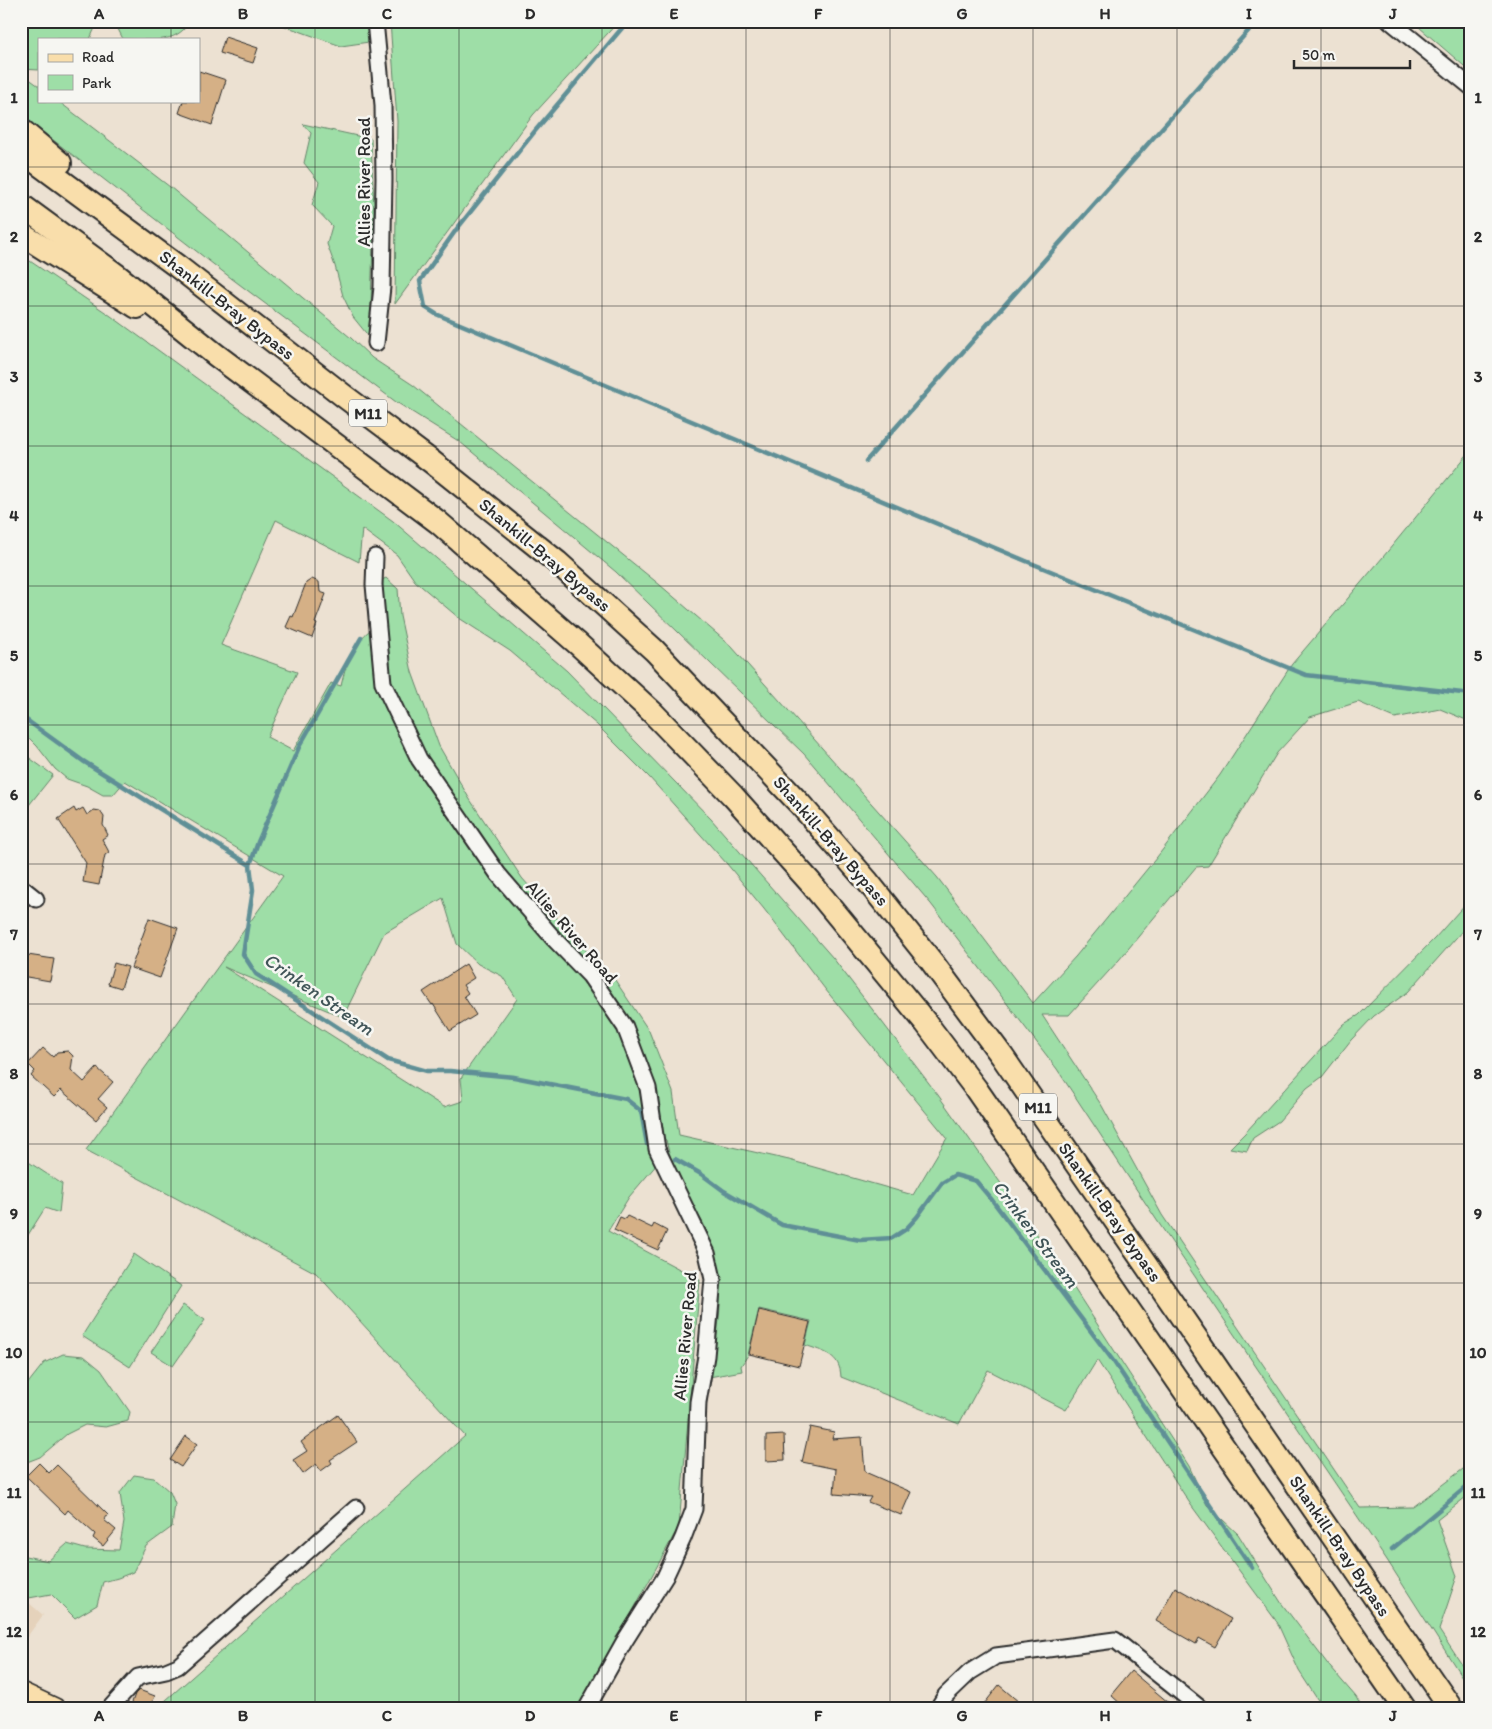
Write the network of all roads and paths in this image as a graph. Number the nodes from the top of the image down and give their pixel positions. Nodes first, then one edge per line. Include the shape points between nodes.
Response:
1 (375, 21) edge
2 (1390, 21) edge
3 (1471, 87) edge
4 (21, 130) edge
5 (21, 152) edge
6 (21, 205) edge
7 (21, 234) edge
8 (177, 266) junction
9 (376, 343) dead end
10 (216, 355) junction
11 (375, 557) dead end
12 (21, 887) edge
13 (36, 899) dead end
14 (356, 1508) dead end
15 (21, 1692) edge
16 (55, 1708) edge
17 (110, 1708) edge
18 (587, 1708) edge
19 (938, 1708) edge
20 (1200, 1708) edge
21 (1404, 1708) edge
22 (1451, 1708) edge

1 - 9 street, Allies River Road via 383,105 384,179 382,286
2 - 3 street
4 - 8 highway via 123,215
5 - 8 highway, Shankill-Bray Bypass / M11
6 - 10 highway, M11 via 115,274
7 - 10 highway
8 - 22 highway, Shankill-Bray Bypass / M11 via 557,562 654,650 800,803 874,889 1002,1056
10 - 21 highway, M11 via 438,522 578,644 692,752 810,882 976,1089
11 - 18 street, Allies River Road via 376,612 382,683 386,692 419,759 498,874 590,976 625,1027 648,1088 657,1149 708,1252 712,1279 706,1356 698,1402 694,1509 664,1578
12 - 13 street
14 - 17 street via 178,1666 138,1677
15 - 16 main road
19 - 20 street via 946,1695 970,1672 996,1656 1115,1640

